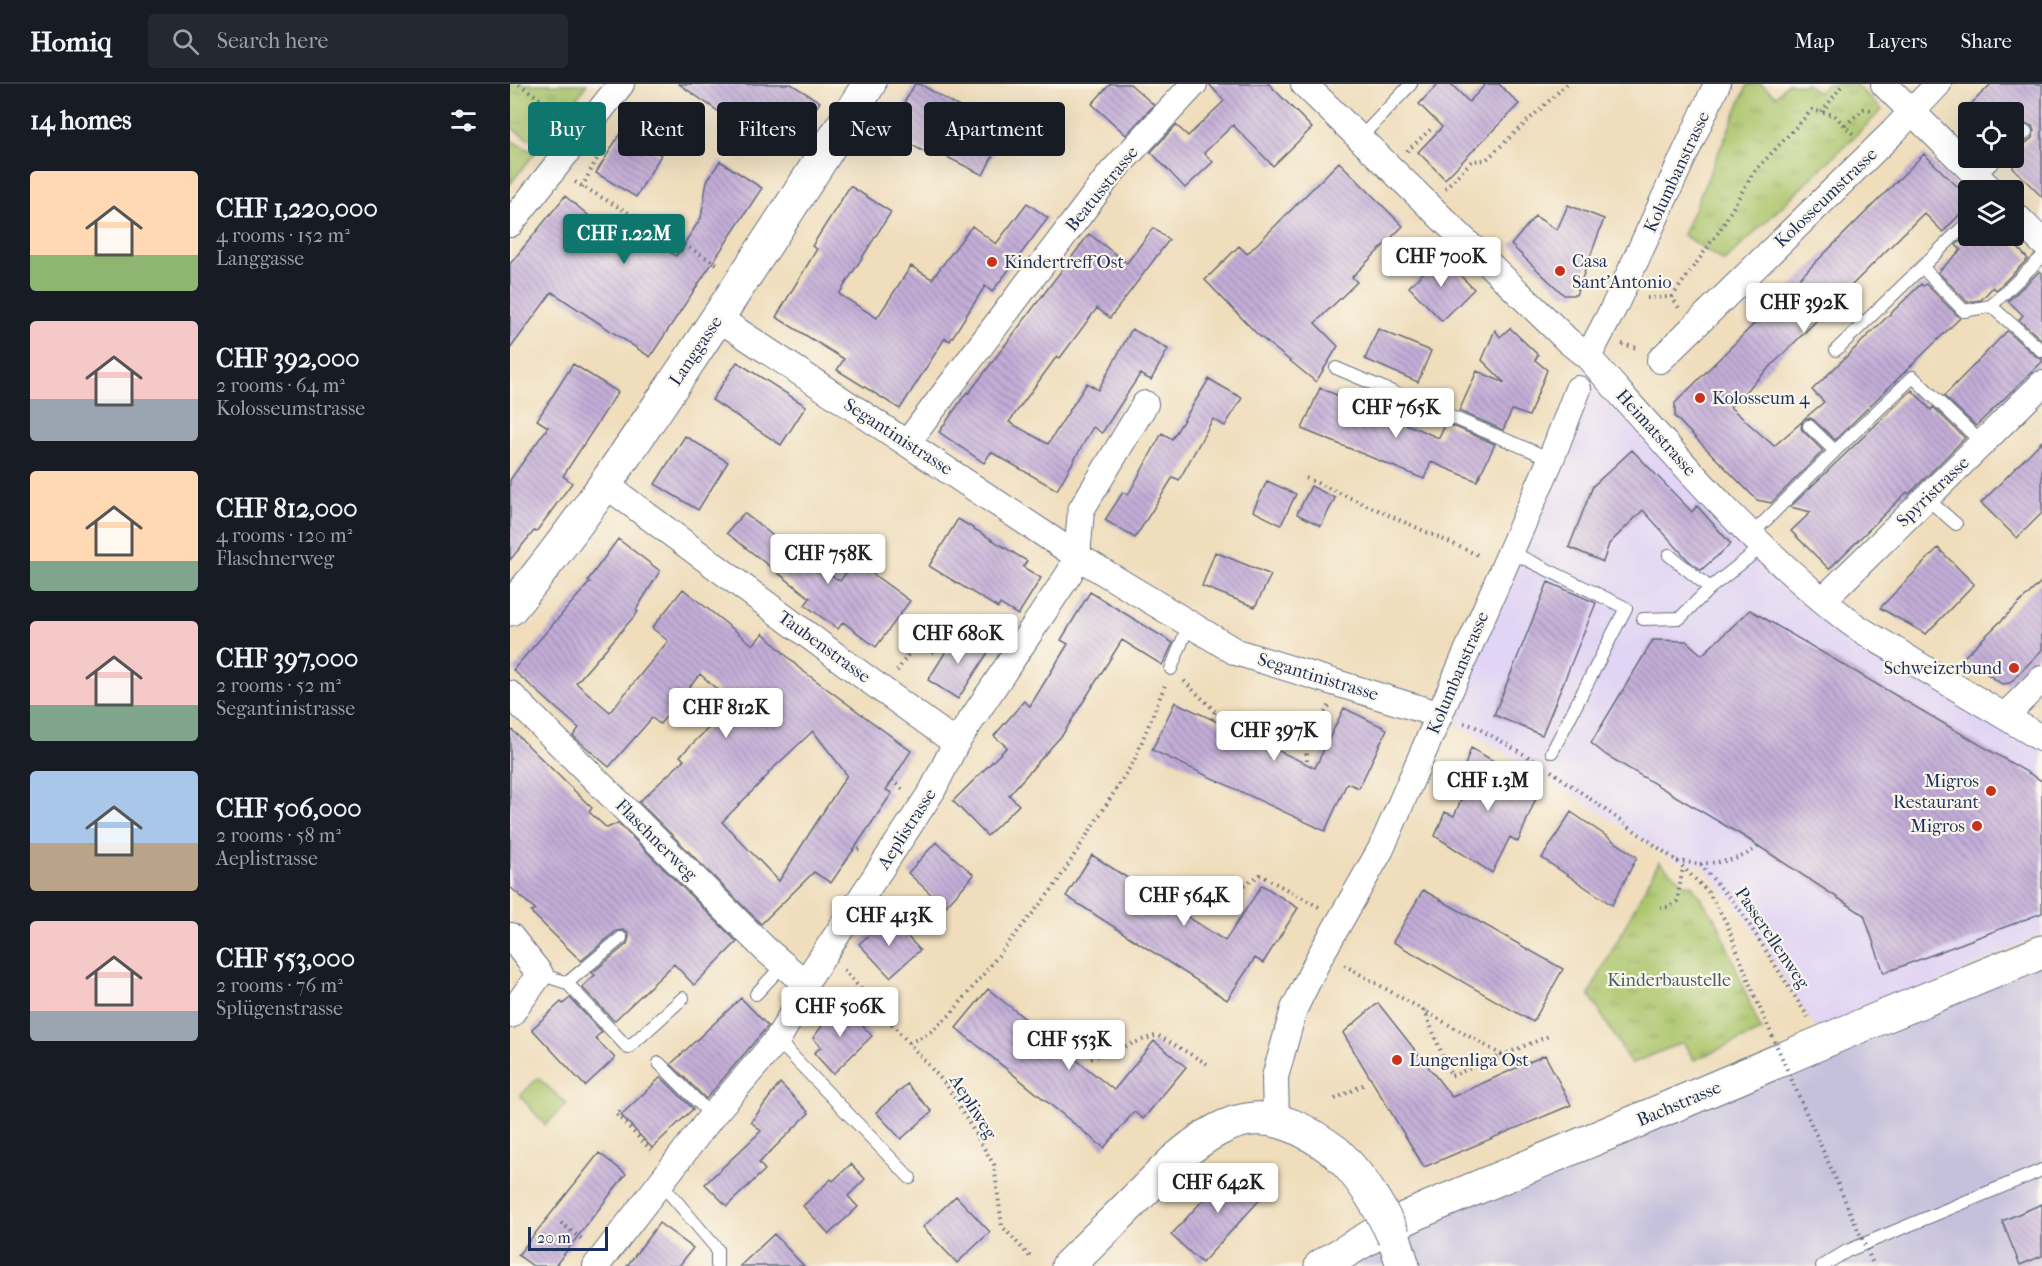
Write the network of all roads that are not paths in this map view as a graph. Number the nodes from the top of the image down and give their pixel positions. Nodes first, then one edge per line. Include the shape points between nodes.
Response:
1 (621, 84) edge
2 (869, 84) edge
3 (1194, 84) edge
4 (1304, 84) edge
5 (1411, 84) edge
6 (1717, 84) edge
7 (1884, 84) edge
8 (1938, 84) edge
9 (1912, 112) junction
10 (1359, 139) junction
11 (1980, 180) edge
12 (510, 224) edge
13 (2024, 225) edge
14 (1958, 232) edge
15 (2042, 245) edge
16 (1922, 267) junction
17 (1991, 306) junction
18 (718, 318) junction
19 (1836, 350) dead end
20 (2042, 351) edge
21 (1588, 357) junction
22 (1660, 360) dead end
23 (1336, 368) dead end
24 (2042, 384) edge
25 (1578, 388) dead end
26 (1145, 404) dead end
27 (1809, 426) dead end
28 (907, 443) junction
29 (1982, 443) junction
30 (1835, 451) junction
31 (1551, 459) junction
32 (606, 485) junction
33 (1926, 498) junction
34 (1956, 524) dead end
35 (1758, 540) junction
36 (1511, 552) junction
37 (1669, 555) dead end
38 (1077, 556) junction
39 (1710, 588) junction
40 (1824, 599) junction
41 (510, 609) edge
42 (1644, 619) dead end
43 (1189, 624) junction
44 (1171, 669) road end
45 (2042, 679) edge
46 (510, 694) edge
47 (2006, 716) junction
48 (1452, 719) junction
49 (2042, 739) edge
50 (956, 743) junction
51 (1552, 752) dead end
52 (510, 936) edge
53 (621, 938) dead end
54 (2042, 952) edge
55 (784, 964) junction
56 (540, 974) junction
57 (805, 982) junction
58 (567, 983) junction
59 (756, 994) dead end
60 (682, 998) dead end
61 (510, 1015) edge
62 (777, 1040) junction
63 (659, 1063) dead end
64 (712, 1116) junction
65 (1276, 1120) junction
66 (2042, 1170) edge
67 (910, 1178) dead end
68 (660, 1182) junction
69 (591, 1255) edge
70 (717, 1266) edge
71 (1068, 1266) edge
72 (1321, 1266) edge
73 (1403, 1266) edge
74 (1822, 1266) edge

1 - 12 street
2 - 18 main road, Langgasse
3 - 28 street, Beatusstrasse via 1111,173
4 - 10 street, Heimatstrasse
5 - 10 lane
6 - 21 street, Kolumbanstrasse
7 - 9 street
8 - 9 street, Kolosseumstrasse
9 - 11 street
9 - 22 street, Kolosseumstrasse
10 - 21 street, Heimatstrasse
13 - 15 street
14 - 16 lane
15 - 17 lane
16 - 17 lane via 1964,311
16 - 19 lane
17 - 20 lane
18 - 28 street, Segantinistrasse
18 - 32 main road, Langgasse
21 - 35 street, Heimatstrasse
23 - 31 lane
24 - 29 street, Spyristrasse
25 - 31 street, Kolumbanstrasse
26 - 38 street via 1081,510
27 - 30 lane
28 - 38 street, Segantinistrasse
29 - 30 lane via 1913,377
29 - 33 street, Spyristrasse
30 - 35 lane
31 - 36 street, Kolumbanstrasse
32 - 41 main road, Langgasse
32 - 50 street, Taubenstrasse
33 - 34 lane
33 - 40 street, Spyristrasse
35 - 39 lane
35 - 40 street, Heimatstrasse
36 - 48 street, Kolumbanstrasse
36 - 51 lane via 1626,608
37 - 39 lane
38 - 43 street, Segantinistrasse
38 - 50 street, Aeplistrasse via 1069,574
39 - 42 lane via 1680,618
40 - 47 street, Heimatstrasse via 1852,624
43 - 44 lane
43 - 48 street, Segantinistrasse via 1236,652
45 - 47 street
46 - 55 street, Flaschnerweg
47 - 49 street, Heimatstrasse
48 - 65 street, Kolumbanstrasse via 1293,1009 1275,1077
50 - 57 street, Aeplistrasse via 932,791
52 - 56 street
53 - 58 lane
54 - 72 main road, Bachstrasse via 1428,1208
55 - 57 street, Flaschnerweg
55 - 59 lane
56 - 58 lane
56 - 61 street
57 - 62 street, Aeplistrasse
58 - 60 lane via 628,1048
62 - 64 street, Aeplistrasse
62 - 67 lane
63 - 64 lane
64 - 68 street, Aeplistrasse
65 - 71 main road via 1240,1121 1192,1145
65 - 73 main road, bridge via 1302,1129 1336,1152 1362,1179 1394,1237
66 - 74 lane via 1847,1251
68 - 69 street, Aeplistrasse
68 - 70 lane via 717,1249

